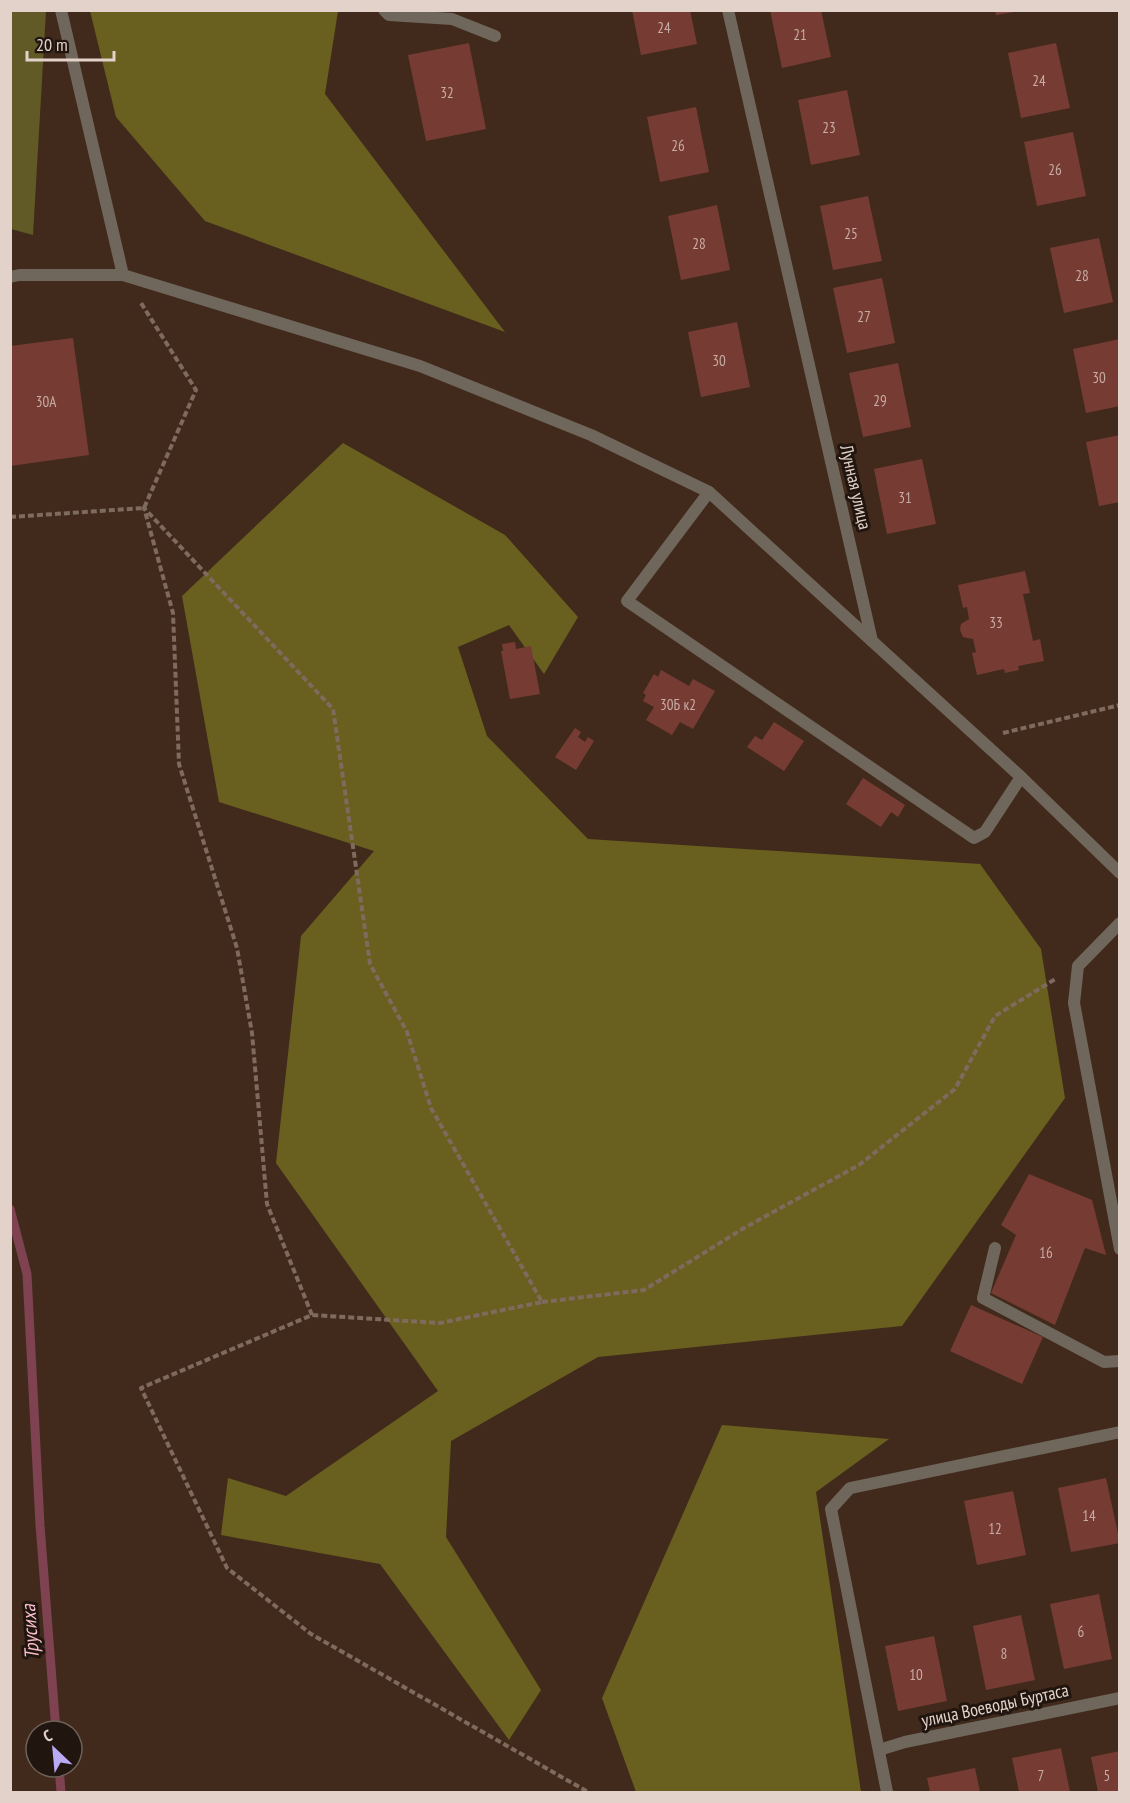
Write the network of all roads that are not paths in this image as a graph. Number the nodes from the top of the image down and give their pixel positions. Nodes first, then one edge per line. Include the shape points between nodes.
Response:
1 (61, 10) edge
2 (384, 10) edge
3 (728, 10) edge
4 (495, 36) dead end
5 (123, 275) junction
6 (10, 277) edge
7 (710, 492) junction
8 (872, 641) junction
9 (1021, 777) junction
10 (1119, 873) edge
11 (1119, 923) edge
12 (995, 1248) dead end
13 (1119, 1249) edge
14 (1119, 1361) edge
15 (1119, 1432) edge
16 (1119, 1698) edge
17 (879, 1750) junction
18 (887, 1792) edge

1 - 5 street
2 - 4 street via 389,15 452,19
3 - 8 street, Лунная улица
5 - 6 street
5 - 7 street via 420,366 591,435
7 - 8 street
7 - 9 street via 627,601 974,838 986,832
8 - 9 street
9 - 10 street
11 - 13 street via 1077,966 1074,1003
12 - 14 street via 983,1298 1104,1362
15 - 17 street via 850,1488 831,1509
16 - 17 street, улица Воеводы Буртаса
17 - 18 street

